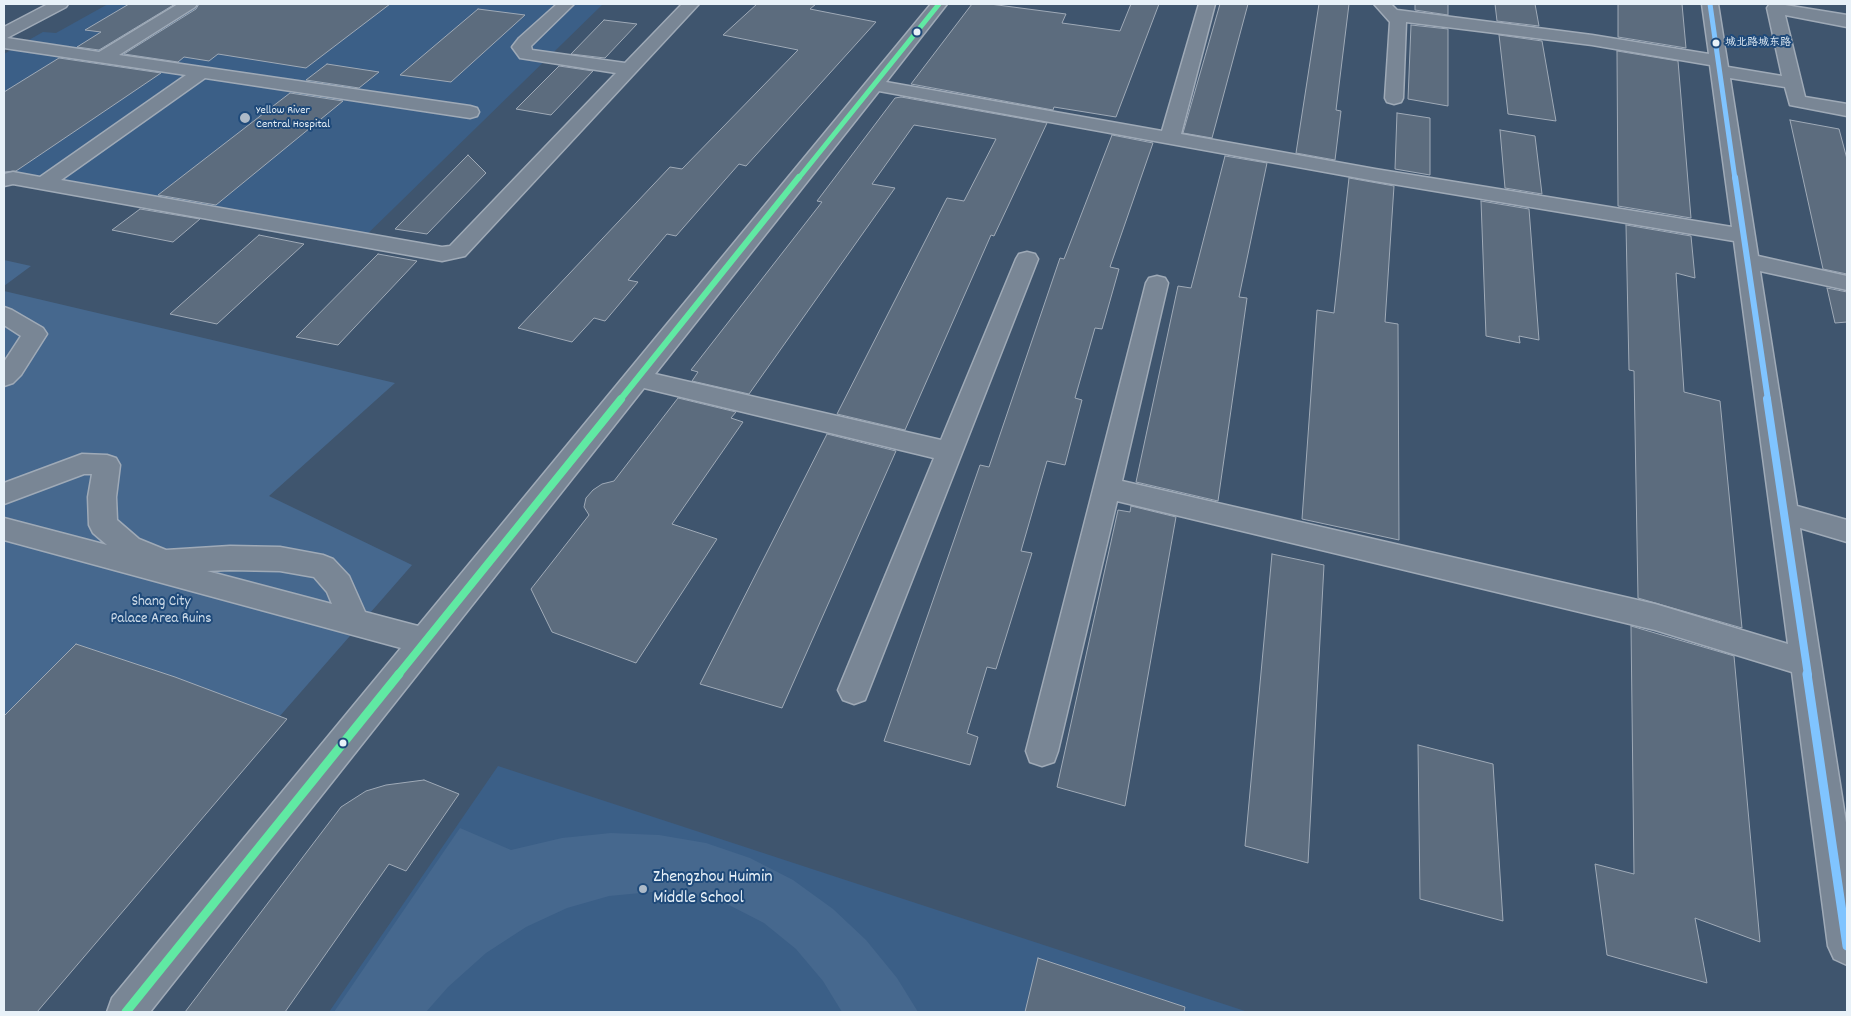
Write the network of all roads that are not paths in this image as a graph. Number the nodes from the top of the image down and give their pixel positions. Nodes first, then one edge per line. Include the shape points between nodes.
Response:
1 (60, 4) edge
2 (189, 4) edge
3 (566, 4) edge
4 (691, 4) edge
5 (939, 4) edge
6 (1207, 4) edge
7 (1710, 4) edge
8 (1388, 9) edge
9 (1847, 22) edge
10 (4, 34) edge
11 (4, 42) edge
12 (102, 57) junction
13 (1719, 66) junction
14 (628, 69) junction
15 (202, 72) junction
16 (1793, 83) junction
17 (874, 85) junction
18 (1394, 98) dead end
19 (1847, 110) edge
20 (470, 112) dead end
21 (1170, 138) junction
22 (4, 180) edge
23 (43, 184) junction
24 (1744, 236) junction
25 (1027, 259) dead end
26 (1748, 261) junction
27 (1156, 283) dead end
28 (1847, 283) edge
29 (4, 315) edge
30 (4, 377) edge
31 (637, 378) junction
32 (949, 452) junction
33 (1106, 488) junction
34 (4, 494) edge
35 (1784, 513) junction
36 (4, 529) edge
37 (1847, 531) edge
38 (354, 622) junction
39 (425, 641) junction
40 (1806, 664) junction
41 (854, 690) dead end
42 (1042, 752) dead end
43 (1847, 946) edge
44 (126, 1012) edge

1 - 10 street
2 - 12 street
3 - 14 street via 524,42 521,47 526,54
4 - 14 street
5 - 17 street
6 - 21 street
7 - 13 street
8 - 13 street via 1592,40
8 - 18 street via 1398,21
9 - 16 street via 1775,8
11 - 12 street
12 - 15 street
13 - 16 street
13 - 24 street
14 - 23 street via 457,250 442,254
15 - 20 street
15 - 23 street
16 - 19 street via 1797,101
17 - 21 street
17 - 31 street
21 - 24 street
22 - 23 street via 13,178
24 - 26 street
25 - 32 street
26 - 28 street
26 - 35 street
27 - 33 street
29 - 30 street via 35,334
31 - 32 street
31 - 39 street
32 - 41 street
33 - 40 street via 1655,617
33 - 42 street
34 - 38 street via 82,464 107,465 102,497 103,525 129,547 164,562 280,559 323,567 339,585
35 - 37 street
35 - 40 street
36 - 38 street
38 - 39 street
39 - 44 street
40 - 43 street

